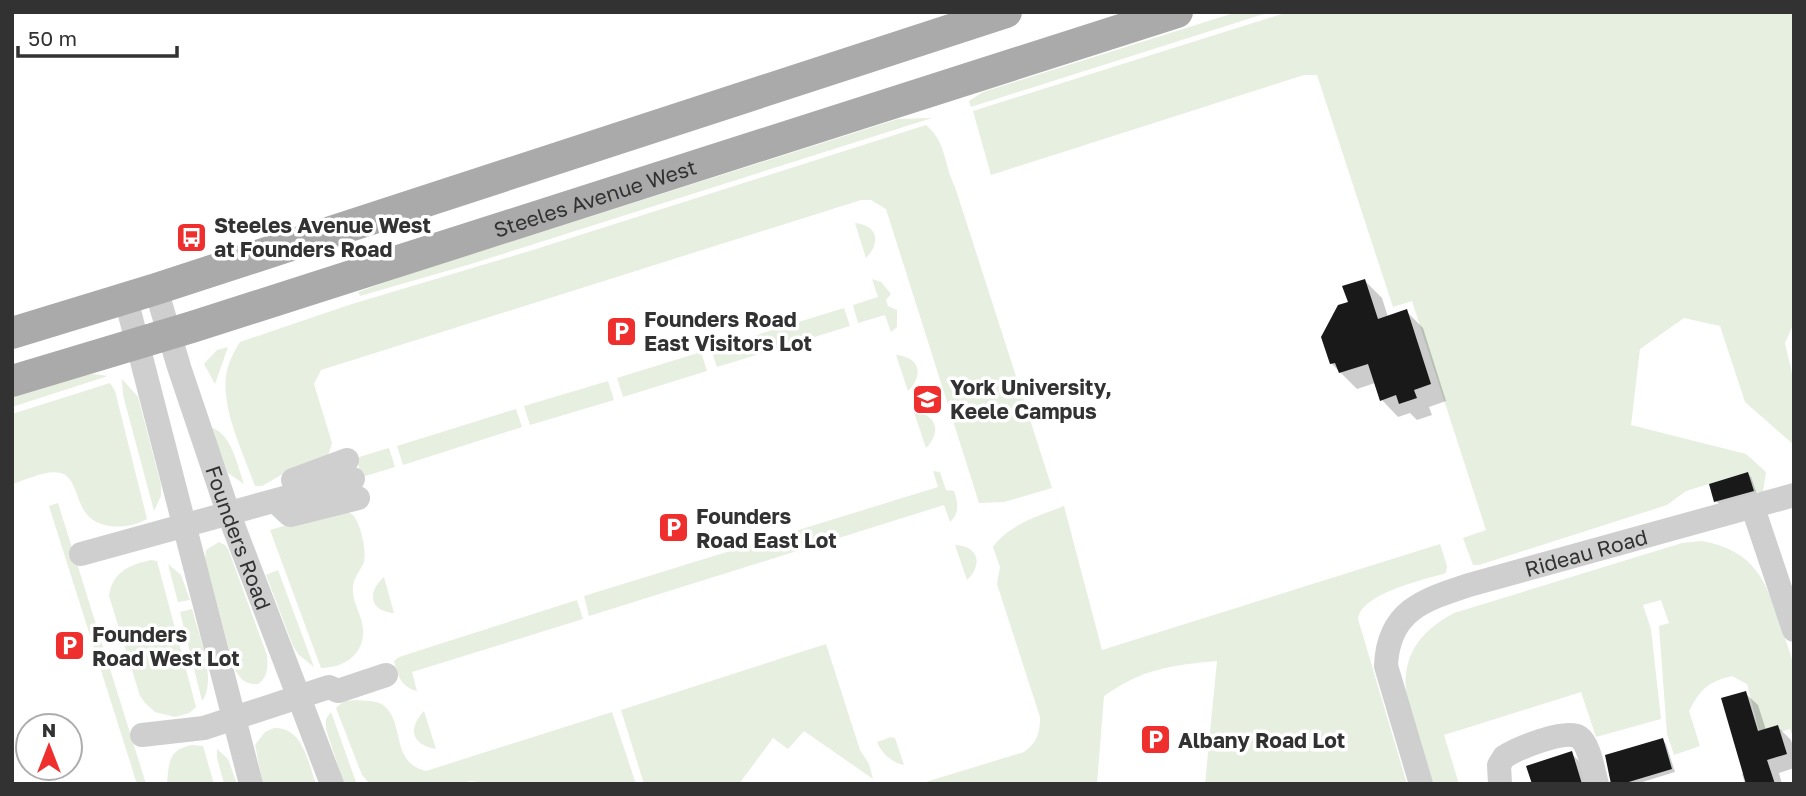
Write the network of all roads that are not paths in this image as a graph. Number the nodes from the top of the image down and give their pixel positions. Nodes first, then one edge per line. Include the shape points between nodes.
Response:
1 (1006, 12) edge
2 (1177, 12) edge
3 (156, 289) junction
4 (126, 299) junction
5 (12, 333) edge
6 (170, 334) junction
7 (138, 342) junction
8 (13, 377) edge
9 (1794, 495) edge
10 (275, 500) junction
11 (1753, 508) junction
12 (228, 512) junction
13 (183, 525) junction
14 (81, 554) dead end
15 (1794, 630) edge
16 (384, 667) dead end
17 (298, 696) junction
18 (234, 718) junction
19 (142, 735) dead end
20 (251, 784) edge
21 (332, 784) edge
22 (1421, 784) edge
23 (1500, 784) edge
24 (1597, 784) edge

1 - 3 main road
2 - 6 main road, Steeles Avenue West
3 - 4 main road
3 - 6 street, Founders Road
4 - 5 main road
4 - 7 street, Founders Road
6 - 7 main road, Steeles Avenue West
6 - 12 street, Founders Road
7 - 8 main road, Steeles Avenue West
7 - 13 street, Founders Road
9 - 11 street, Rideau Road
10 - 10 street via 284,484 353,479 289,515
10 - 12 street
11 - 15 street
11 - 22 street, Rideau Road via 1437,595 1413,608 1392,634 1386,670
12 - 13 street
12 - 17 street, Founders Road
13 - 14 street
13 - 18 street, Founders Road
16 - 17 street via 333,675 329,687
17 - 18 street
17 - 21 street, Founders Road
18 - 19 street via 204,728
18 - 20 street, Founders Road
23 - 24 street via 1499,765 1504,757 1571,734 1586,745

